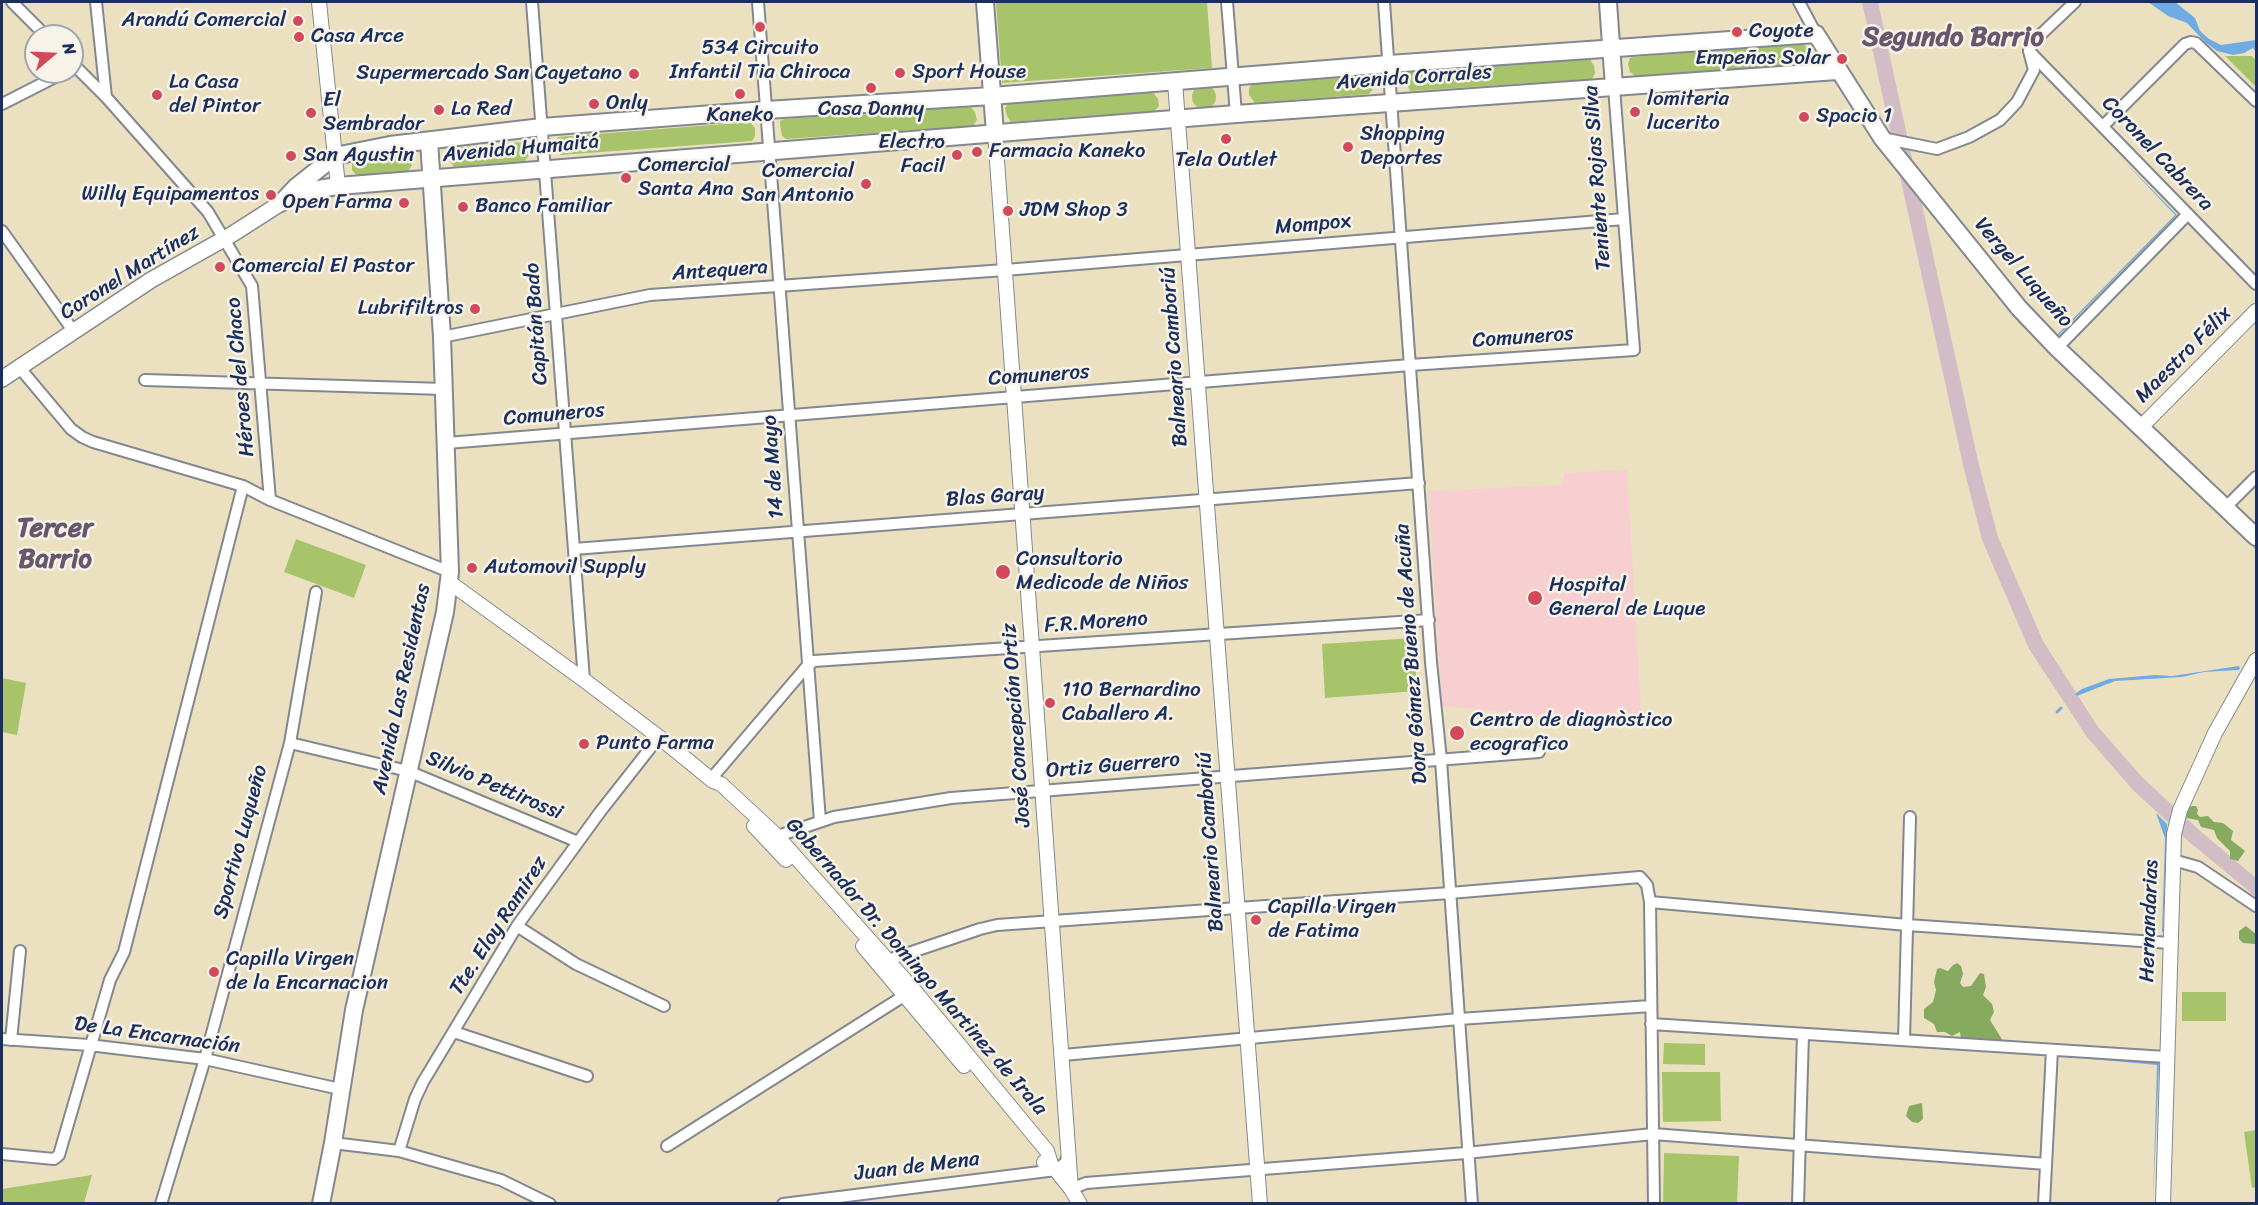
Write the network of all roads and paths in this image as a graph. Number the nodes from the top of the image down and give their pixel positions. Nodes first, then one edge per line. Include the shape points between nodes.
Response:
1 (12, 2) edge
2 (96, 2) edge
3 (319, 2) edge
4 (532, 2) edge
5 (758, 2) edge
6 (985, 2) edge
7 (1227, 2) edge
8 (1384, 2) edge
9 (1608, 2) edge
10 (1799, 2) edge
11 (2075, 2) edge
12 (34, 24) edge
13 (1816, 34) junction
14 (1611, 48) junction
15 (2029, 51) junction
16 (1389, 63) junction
17 (1837, 71) junction
18 (84, 76) edge
19 (1233, 77) junction
20 (1175, 82) junction
21 (41, 84) edge
22 (1614, 87) junction
23 (992, 96) junction
24 (106, 97) junction
25 (2256, 101) edge
26 (1392, 102) junction
27 (2, 104) edge
28 (766, 110) junction
29 (1236, 114) junction
30 (1178, 118) junction
31 (2103, 126) junction
32 (542, 127) junction
33 (994, 133) junction
34 (1882, 138) junction
35 (429, 141) junction
36 (769, 151) junction
37 (335, 156) junction
38 (545, 169) junction
39 (433, 180) junction
40 (338, 186) junction
41 (281, 203) junction
42 (2188, 214) junction
43 (1624, 219) junction
44 (2, 231) edge
45 (1401, 238) junction
46 (223, 239) junction
47 (1188, 255) junction
48 (1005, 270) junction
49 (2256, 284) edge
50 (780, 286) junction
51 (2256, 311) edge
52 (556, 313) junction
53 (74, 332) junction
54 (442, 337) junction
55 (2057, 348) junction
56 (1634, 350) joint
57 (1410, 365) junction
58 (19, 368) junction
59 (2, 379) edge
60 (145, 380) dead end
61 (259, 383) junction
62 (1198, 383) junction
63 (444, 389) junction
64 (1014, 397) junction
65 (789, 415) junction
66 (2141, 427) junction
67 (565, 433) junction
68 (447, 443) junction
69 (2256, 477) edge
70 (1419, 483) junction
71 (243, 486) junction
72 (270, 500) junction
73 (1207, 500) junction
74 (2225, 508) junction
75 (1023, 514) junction
76 (798, 532) junction
77 (2256, 537) edge
78 (574, 549) junction
79 (449, 577) junction
80 (316, 592) dead end
81 (1429, 620) junction
82 (1217, 634) junction
83 (1033, 646) junction
84 (2256, 660) edge
85 (808, 665) junction
86 (2250, 679) edge
87 (584, 680) junction
88 (659, 737) junction
89 (290, 743) junction
90 (1539, 752) dead end
91 (1441, 759) junction
92 (408, 771) junction
93 (1227, 776) junction
94 (712, 780) junction
95 (1043, 791) junction
96 (1910, 817) dead end
97 (820, 821) junction
98 (772, 838) junction
99 (578, 842) junction
100 (2173, 860) junction
101 (1449, 893) junction
102 (1650, 902) junction
103 (2256, 906) edge
104 (1237, 908) junction
105 (1053, 921) junction
106 (1907, 925) junction
107 (517, 926) junction
108 (2169, 943) junction
109 (20, 951) dead end
110 (888, 960) junction
111 (909, 992) junction
112 (664, 1006) dead end
113 (1651, 1006) junction
114 (1459, 1019) junction
115 (1651, 1024) junction
116 (454, 1032) junction
117 (1803, 1034) junction
118 (1247, 1038) junction
119 (6, 1039) edge
120 (1904, 1040) junction
121 (89, 1045) junction
122 (2052, 1050) junction
123 (1063, 1055) junction
124 (2166, 1057) junction
125 (205, 1059) junction
126 (587, 1076) dead end
127 (340, 1089) junction
128 (1653, 1134) junction
129 (333, 1143) junction
130 (667, 1146) dead end
131 (1800, 1146) junction
132 (1070, 1149) junction
133 (399, 1151) junction
134 (1469, 1153) junction
135 (2, 1154) edge
136 (2046, 1164) junction
137 (1053, 1167) junction
138 (1257, 1171) junction
139 (1071, 1189) junction
140 (801, 1202) edge
141 (161, 1203) edge
142 (321, 1203) edge
143 (550, 1203) edge
144 (783, 1203) edge
145 (1080, 1203) edge
146 (1260, 1203) edge
147 (1472, 1203) edge
148 (1654, 1203) edge
149 (1798, 1203) edge
150 (2044, 1203) edge
151 (2163, 1203) edge

1 - 12 street
2 - 24 street
3 - 37 street
4 - 32 street, Capitán Bado
5 - 28 street, 14 de Mayo
6 - 23 main road
7 - 19 street
8 - 16 street, Dora Gómez Bueno de Acuña
9 - 14 main road, Teniente Rojas Silva
10 - 13 street, Vergel Luqueño
11 - 15 street via 2034,41
13 - 14 main road, Avenida Corrales
13 - 17 main road, Vergel Luqueño
14 - 16 main road, Avenida Corrales
14 - 22 main road, Teniente Rojas Silva
15 - 31 street, Coronel Cabrera
15 - 34 street via 2034,70 2017,102 1990,126 1936,149
16 - 19 main road, Avenida Corrales
16 - 26 street, Dora Gómez Bueno de Acuña
17 - 22 main road, Avenida Corrales
17 - 34 main road, Vergel Luqueño
18 - 24 street, Héroes del Chaco
19 - 20 main road, Avenida Corrales
19 - 29 street
20 - 23 main road, Avenida Corrales
20 - 30 street, Balneario Camboriú
21 - 27 street
22 - 26 main road, Avenida Corrales
22 - 43 street, Teniente Rojas Silva
23 - 28 main road, Avenida Humaitá
23 - 33 main road
24 - 46 street, Héroes del Chaco via 208,212
25 - 31 street via 2196,43 2188,42
26 - 29 main road, Avenida Corrales
26 - 45 street, Dora Gómez Bueno de Acuña
28 - 32 main road, Avenida Humaitá
28 - 36 street, 14 de Mayo
29 - 30 main road, Avenida Corrales
30 - 33 main road, Avenida Corrales
30 - 47 street, Balneario Camboriú
31 - 42 street, Coronel Cabrera
32 - 35 main road, Avenida Humaitá
32 - 38 street, Capitán Bado
33 - 36 main road, Avenida Humaitá
33 - 48 street, José Concepción Ortiz
34 - 55 main road, Vergel Luqueño via 2019,308
35 - 37 main road, Avenida Humaitá
35 - 39 main road, Avenida Las Residentas
36 - 38 main road, Avenida Humaitá
36 - 50 street, 14 de Mayo
37 - 40 street
37 - 41 main road, Avenida Humaitá
38 - 39 main road, Avenida Humaitá
38 - 52 street, Capitán Bado
39 - 40 main road, Avenida Humaitá
39 - 54 main road, Avenida Las Residentas
40 - 41 main road, Avenida Humaitá via 312,190
41 - 46 main road, Coronel Martínez
42 - 49 street, Coronel Cabrera
42 - 55 street
43 - 45 street, Mompox
43 - 56 street, Teniente Rojas Silva
44 - 53 street
45 - 47 street, Mompox
45 - 57 street, Dora Gómez Bueno de Acuña
46 - 53 main road, Coronel Martínez via 151,280
46 - 61 street, Héroes del Chaco via 254,290
47 - 48 street, Mompox
47 - 62 street, Balneario Camboriú
48 - 50 street, Antequera
48 - 64 street, José Concepción Ortiz
50 - 52 street, Antequera via 650,295
50 - 65 street, 14 de Mayo
51 - 66 street, Maestro Félix
52 - 54 street, Antequera
52 - 67 street, Capitán Bado
53 - 58 main road, Coronel Martínez
54 - 63 main road, Avenida Las Residentas
55 - 66 main road, Vergel Luqueño
56 - 57 street, Comuneros
57 - 62 street, Comuneros
57 - 70 street, Dora Gómez Bueno de Acuña
58 - 59 main road, Coronel Martínez
58 - 71 street via 71,429 93,442
60 - 61 street
61 - 63 street
61 - 72 street, Héroes del Chaco
62 - 64 street, Comuneros
62 - 73 street, Balneario Camboriú
63 - 68 main road, Avenida Las Residentas
64 - 65 street, Comuneros
64 - 75 street, José Concepción Ortiz
65 - 67 street, Comuneros
65 - 76 street, 14 de Mayo
66 - 74 main road, Vergel Luqueño
67 - 68 street, Comuneros
67 - 78 street, Capitán Bado
68 - 79 main road, Avenida Las Residentas
69 - 74 street
70 - 73 street, Blas Garay
70 - 81 street, Dora Gómez Bueno de Acuña
71 - 72 street
71 - 121 street via 124,952 110,980
72 - 79 street
73 - 75 street, Blas Garay
73 - 82 street, Balneario Camboriú
74 - 77 main road, Vergel Luqueño
75 - 76 street, Blas Garay
75 - 83 street, José Concepción Ortiz
76 - 78 street, Blas Garay
76 - 85 street, 14 de Mayo
78 - 87 street, Capitán Bado
79 - 87 street, Gobernador Dr. Domingo Martinez de Irala
79 - 92 main road, Avenida Las Residentas via 445,612
80 - 89 street, Sportivo Luqueño
81 - 82 street, F.R.Moreno
81 - 91 street, Dora Gómez Bueno de Acuña
82 - 83 street, F.R.Moreno
82 - 93 street, Balneario Camboriú
83 - 85 street, F.R.Moreno via 814,661
83 - 95 street, José Concepción Ortiz
84 - 86 street, Hernandarias
85 - 94 street
85 - 97 street, 14 de Mayo
86 - 100 street, Hernandarias via 2215,733 2180,810
87 - 88 street, Gobernador Dr. Domingo Martinez de Irala
88 - 94 street, Gobernador Dr. Domingo Martinez de Irala
88 - 99 street, Tte. Eloy Ramirez
89 - 92 street, Silvio Pettirossi
89 - 125 street, Sportivo Luqueño
90 - 91 street, Ortiz Guerrero
91 - 93 street, Ortiz Guerrero
91 - 101 street, Dora Gómez Bueno de Acuña
92 - 99 street, Silvio Pettirossi
92 - 127 main road, Avenida Las Residentas
93 - 95 street, Ortiz Guerrero
93 - 104 street, Balneario Camboriú
94 - 98 street, Gobernador Dr. Domingo Martinez de Irala via 715,790
95 - 97 street, Ortiz Guerrero via 951,798
95 - 105 street, José Concepción Ortiz
96 - 106 street
97 - 98 street, Ortiz Guerrero
98 - 110 street, Gobernador Dr. Domingo Martinez de Irala
98 - 111 street, Gobernador Dr. Domingo Martinez de Irala
99 - 107 street, Tte. Eloy Ramirez
100 - 103 street via 2198,867
100 - 108 street, Hernandarias
101 - 102 street via 1636,876 1646,882
101 - 104 street
101 - 114 street, Dora Gómez Bueno de Acuña
102 - 106 street
102 - 113 street
104 - 105 street
104 - 118 street, Balneario Camboriú
105 - 110 street via 980,929
105 - 123 street, José Concepción Ortiz
106 - 108 street
106 - 120 street
107 - 112 street via 576,964
107 - 116 street, Tte. Eloy Ramirez
108 - 124 street, Hernandarias
109 - 119 street
110 - 111 street, Gobernador Dr. Domingo Martinez de Irala
111 - 130 street
111 - 137 street, Gobernador Dr. Domingo Martinez de Irala via 1047,1151
113 - 114 street
113 - 115 street
114 - 118 street
114 - 134 street, Dora Gómez Bueno de Acuña
115 - 117 street
115 - 128 street
116 - 126 street
116 - 133 street, Tte. Eloy Ramirez via 414,1099
117 - 120 street
117 - 131 street
118 - 123 street
118 - 138 street, Balneario Camboriú
119 - 121 street, De La Encarnación
120 - 122 street
121 - 125 street, De La Encarnación
121 - 135 street via 58,1156 54,1159
122 - 124 street
122 - 136 street
123 - 132 street, José Concepción Ortiz
124 - 151 street, Hernandarias
125 - 127 street, De La Encarnación
125 - 141 street, Sportivo Luqueño
127 - 129 main road, Avenida Las Residentas
128 - 131 street
128 - 134 street
128 - 148 street
129 - 133 street
129 - 142 main road, Avenida Las Residentas
131 - 136 street
131 - 149 street
132 - 137 street via 1065,1163
132 - 139 street, José Concepción Ortiz
133 - 143 street via 501,1179
134 - 138 street
134 - 147 street, Dora Gómez Bueno de Acuña
136 - 150 street
137 - 139 street, Gobernador Dr. Domingo Martinez de Irala
137 - 140 street, Juan de Mena
138 - 139 street via 1086,1183
138 - 146 street, Balneario Camboriú
139 - 145 street
140 - 144 street, Juan de Mena

